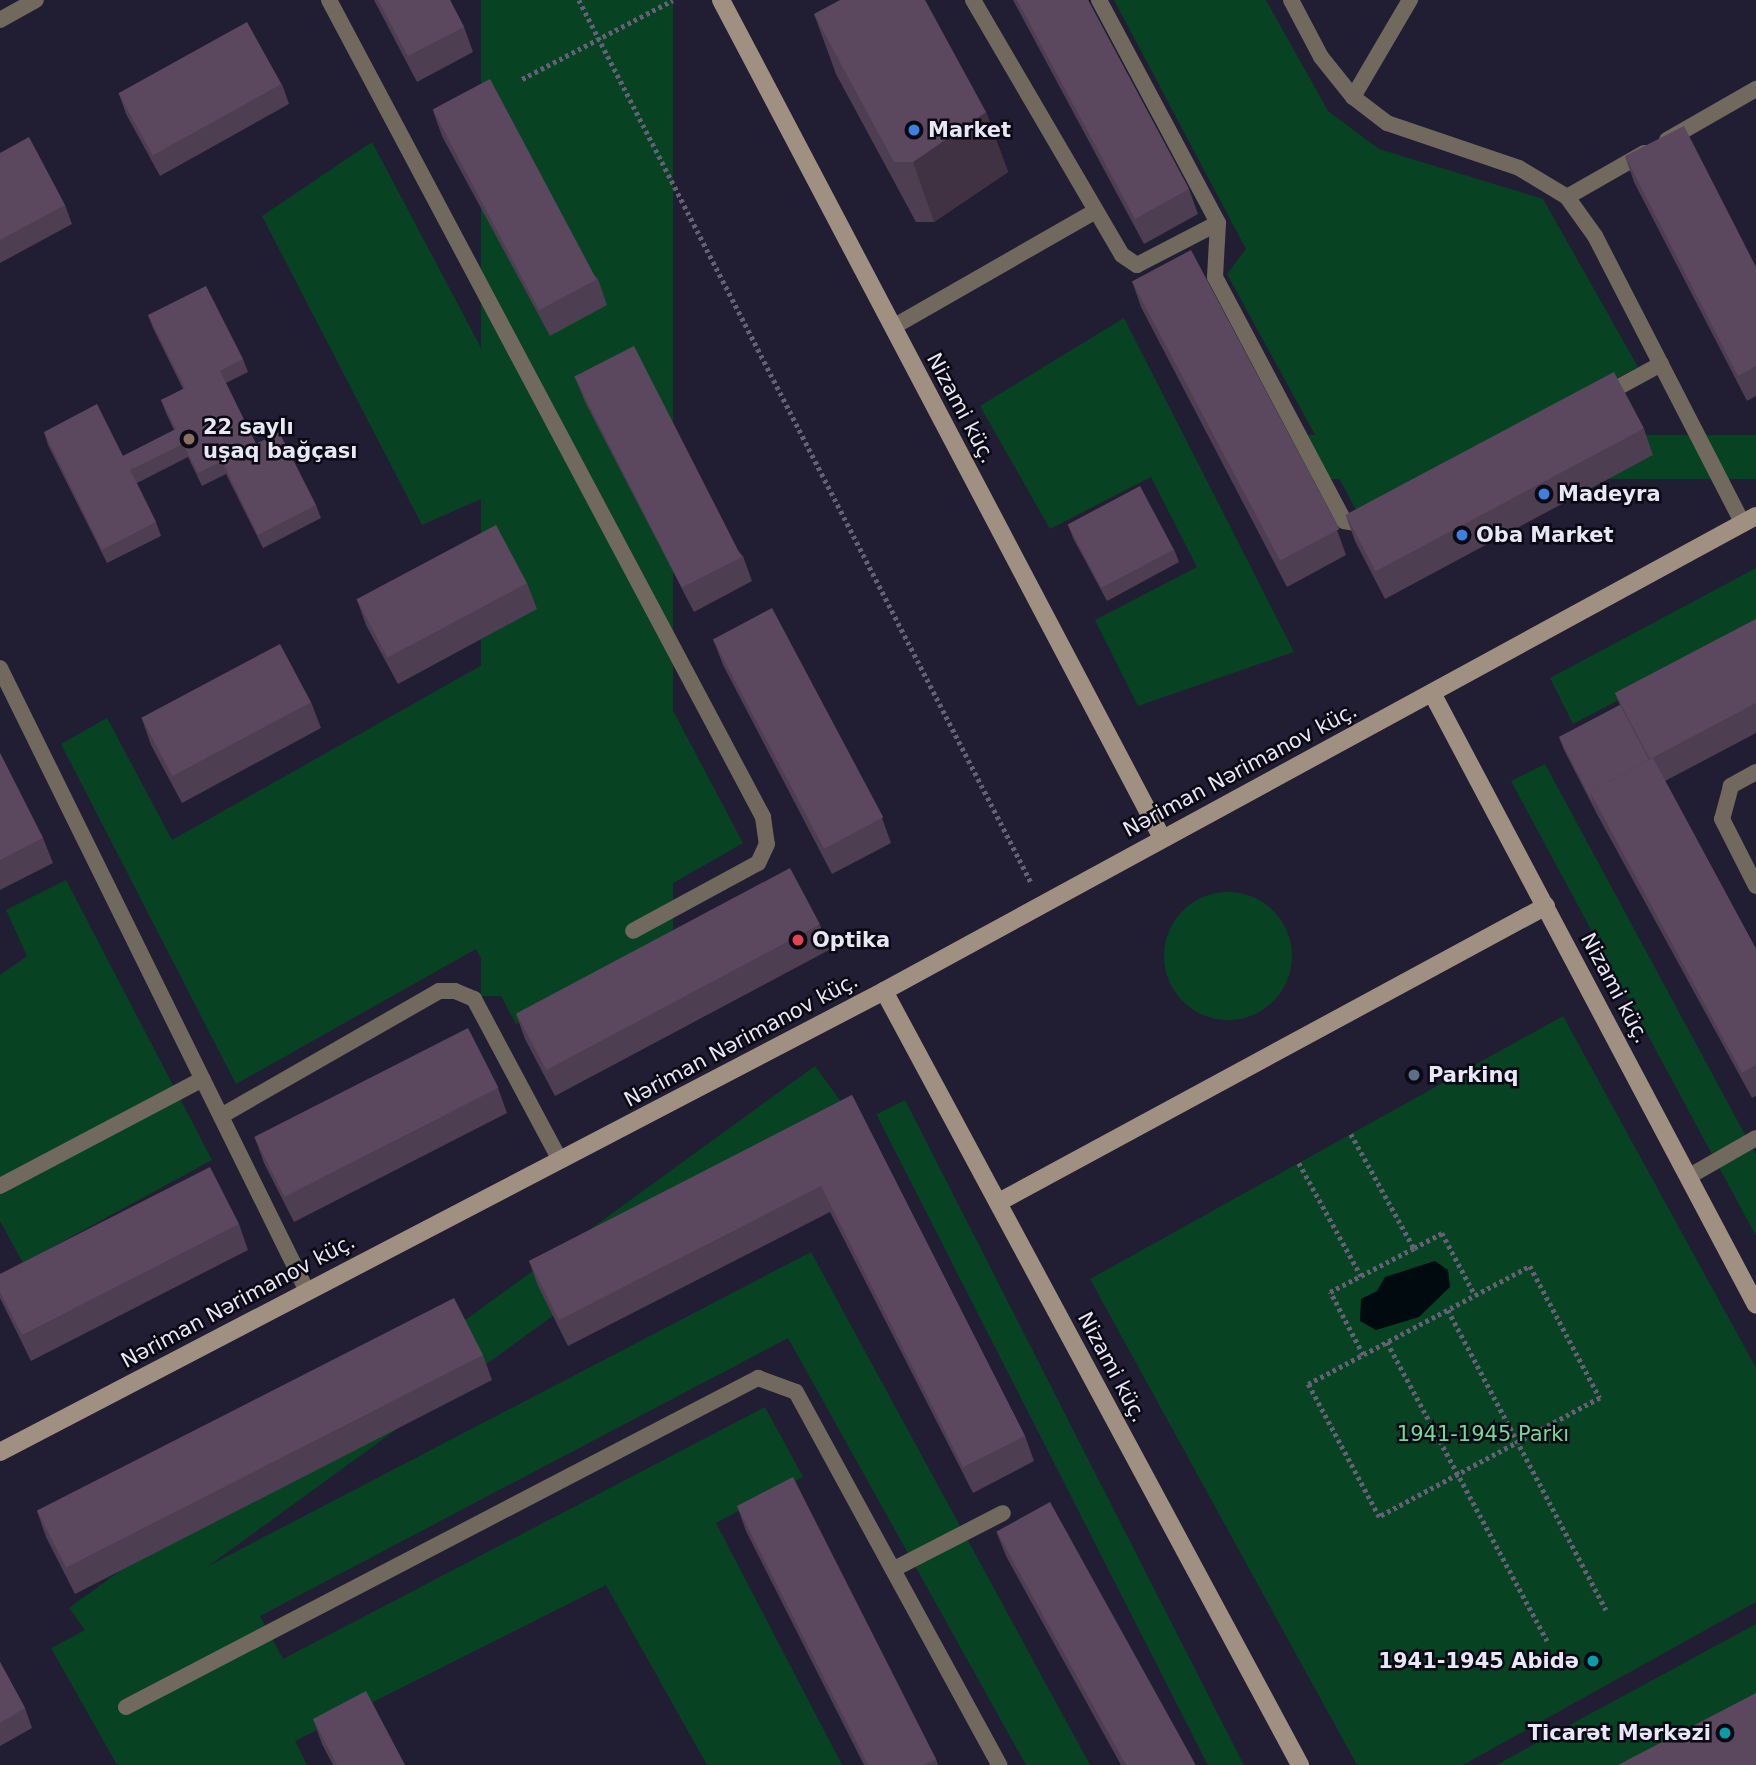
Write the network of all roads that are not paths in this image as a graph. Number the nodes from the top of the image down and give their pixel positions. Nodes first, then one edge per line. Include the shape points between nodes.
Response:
1 (36, 0) edge
2 (329, 0) edge
3 (721, 0) edge
4 (973, 0) edge
5 (1099, 0) edge
6 (1291, 0) edge
7 (1410, 0) edge
8 (0, 20) edge
9 (1756, 89) edge
10 (1353, 97) junction
11 (1567, 197) junction
12 (1094, 212) junction
13 (1218, 223) junction
14 (893, 327) junction
15 (1661, 364) junction
16 (1589, 403) edge
17 (1386, 514) edge
18 (1749, 520) edge
19 (0, 668) edge
20 (1432, 693) junction
21 (1756, 772) edge
22 (1162, 838) junction
23 (1756, 886) edge
24 (1546, 906) junction
25 (633, 931) dead end
26 (884, 991) junction
27 (203, 1079) junction
28 (221, 1116) junction
29 (1756, 1138) edge
30 (560, 1160) junction
31 (1688, 1177) junction
32 (0, 1186) edge
33 (999, 1202) junction
34 (307, 1291) junction
35 (1756, 1305) edge
36 (0, 1452) edge
37 (1003, 1513) dead end
38 (896, 1568) junction
39 (126, 1707) dead end
40 (999, 1765) edge
41 (1300, 1765) edge

1 - 8 lane
2 - 25 lane via 763,817 767,844 758,863
3 - 14 street, Nizami küç.
4 - 12 lane
5 - 13 lane
6 - 10 lane via 1321,57
7 - 10 lane
9 - 11 lane
10 - 11 lane via 1387,123 1519,167
11 - 15 lane via 1595,236
12 - 13 lane via 1122,255 1137,264
12 - 14 lane
13 - 17 lane via 1215,277 1344,521 1363,527
14 - 22 street, Nizami küç.
15 - 16 lane
15 - 18 lane
18 - 20 street, Nəriman Nərimanov küç.
19 - 27 lane
20 - 22 street, Nəriman Nərimanov küç.
20 - 24 street, Nizami küç.
21 - 23 lane via 1731,786 1722,819
22 - 26 street, Nəriman Nərimanov küç.
24 - 31 street, Nizami küç.
24 - 33 street
26 - 30 street, Nəriman Nərimanov küç.
26 - 33 street, Nizami küç.
27 - 28 lane
27 - 32 lane
28 - 30 lane via 439,991 455,991 474,999
28 - 34 lane
29 - 31 lane
30 - 34 street, Nəriman Nərimanov küç.
31 - 35 street, Nizami küç.
33 - 41 street, Nizami küç.
34 - 36 street, Nəriman Nərimanov küç.
37 - 38 lane
38 - 39 lane via 796,1392 758,1378
38 - 40 lane

